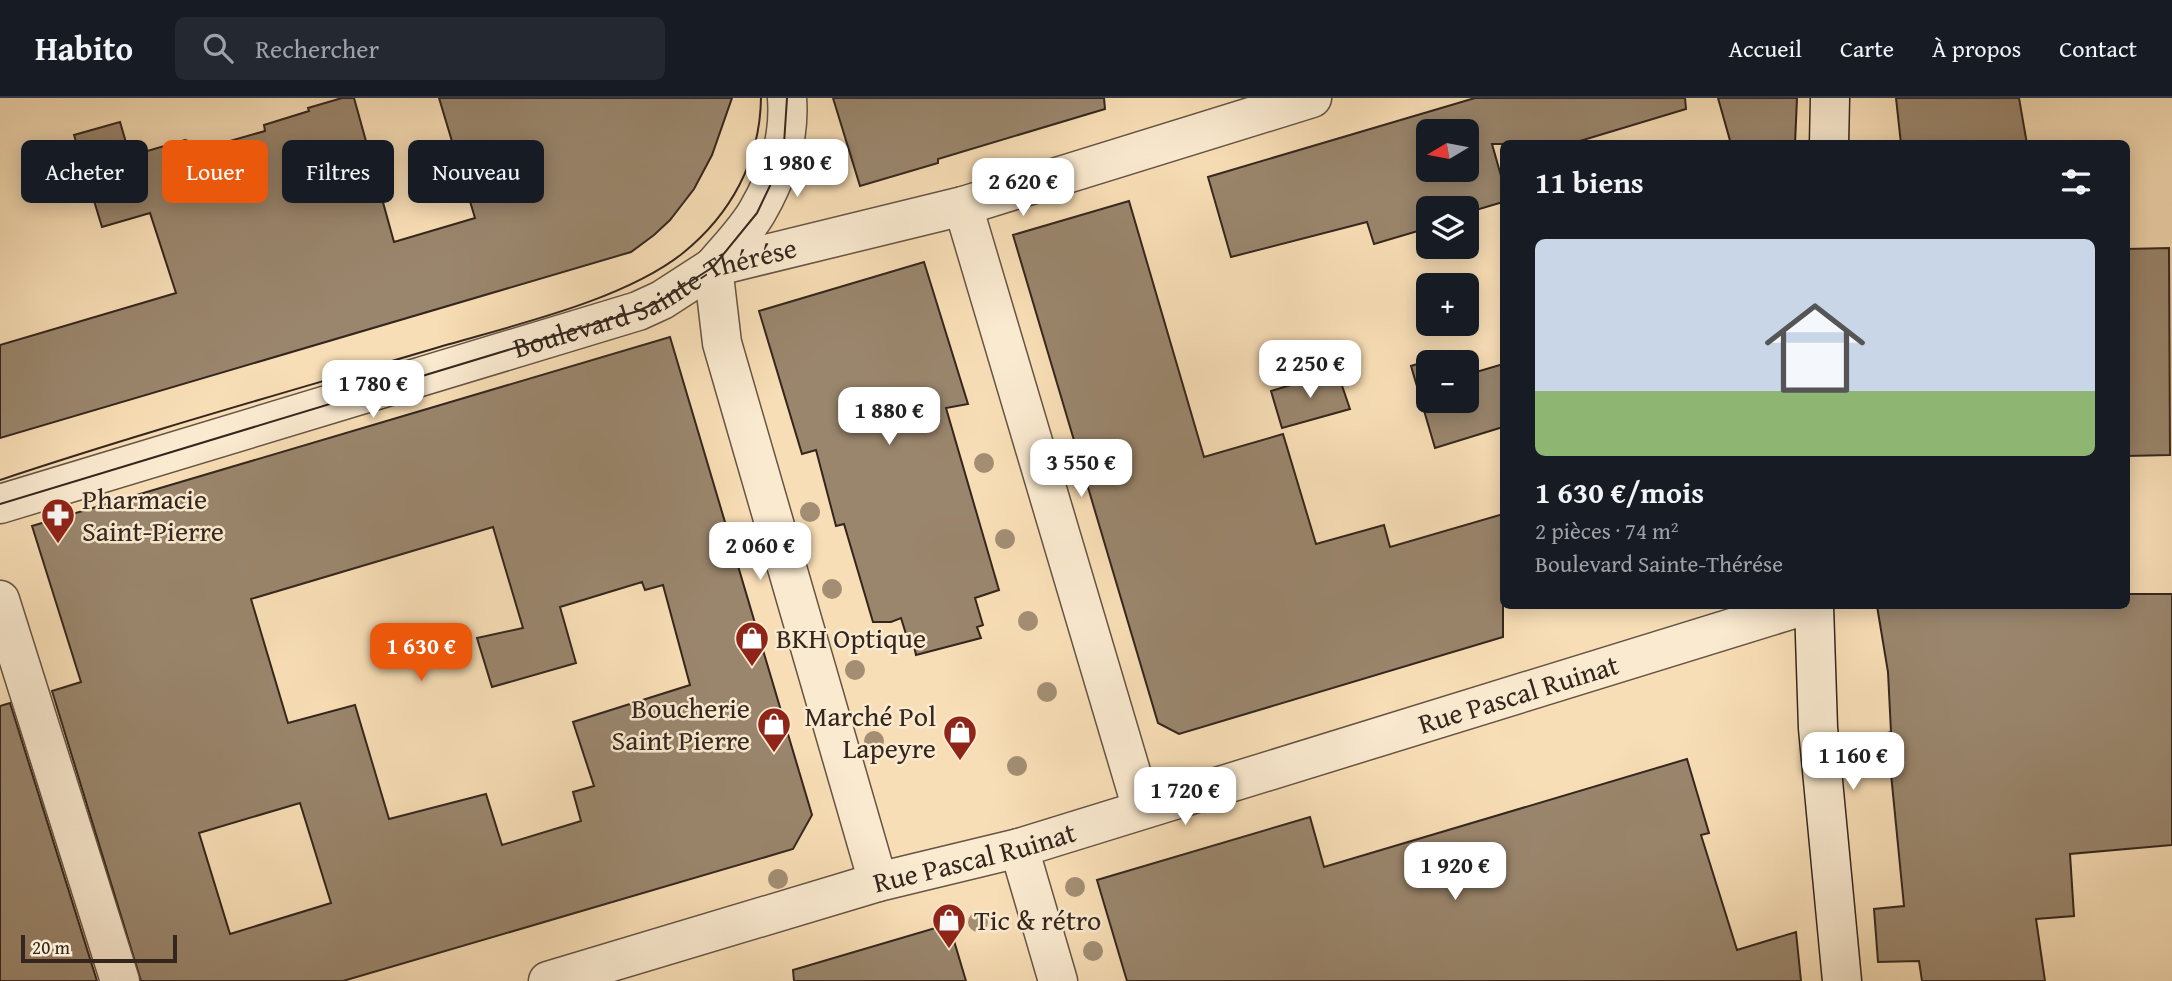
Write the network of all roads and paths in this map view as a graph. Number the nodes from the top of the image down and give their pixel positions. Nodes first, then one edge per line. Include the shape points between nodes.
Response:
1 (787, 98) edge
2 (1312, 98) edge
3 (1830, 98) edge
4 (1829, 140) edge
5 (963, 206) junction
6 (713, 267) junction
7 (0, 503) edge
8 (0, 600) edge
9 (1792, 609) edge
10 (1814, 609) edge
11 (1142, 809) junction
12 (1020, 848) junction
13 (878, 883) junction
14 (120, 981) edge
15 (548, 981) edge
16 (1058, 981) edge
17 (1842, 981) edge

1 - 6 street via 778,169 757,213
2 - 5 street, Boulevard Sainte-Thérése
3 - 4 street
5 - 6 street, Boulevard Sainte-Thérése
5 - 11 street
6 - 7 street, Boulevard Sainte-Thérése via 638,311
6 - 13 street via 722,343
8 - 14 street
9 - 11 street, Rue Pascal Ruinat
10 - 17 street via 1818,728
11 - 12 street, Rue Pascal Ruinat
12 - 13 street, Rue Pascal Ruinat
12 - 16 street
13 - 15 street, Rue Pascal Ruinat

